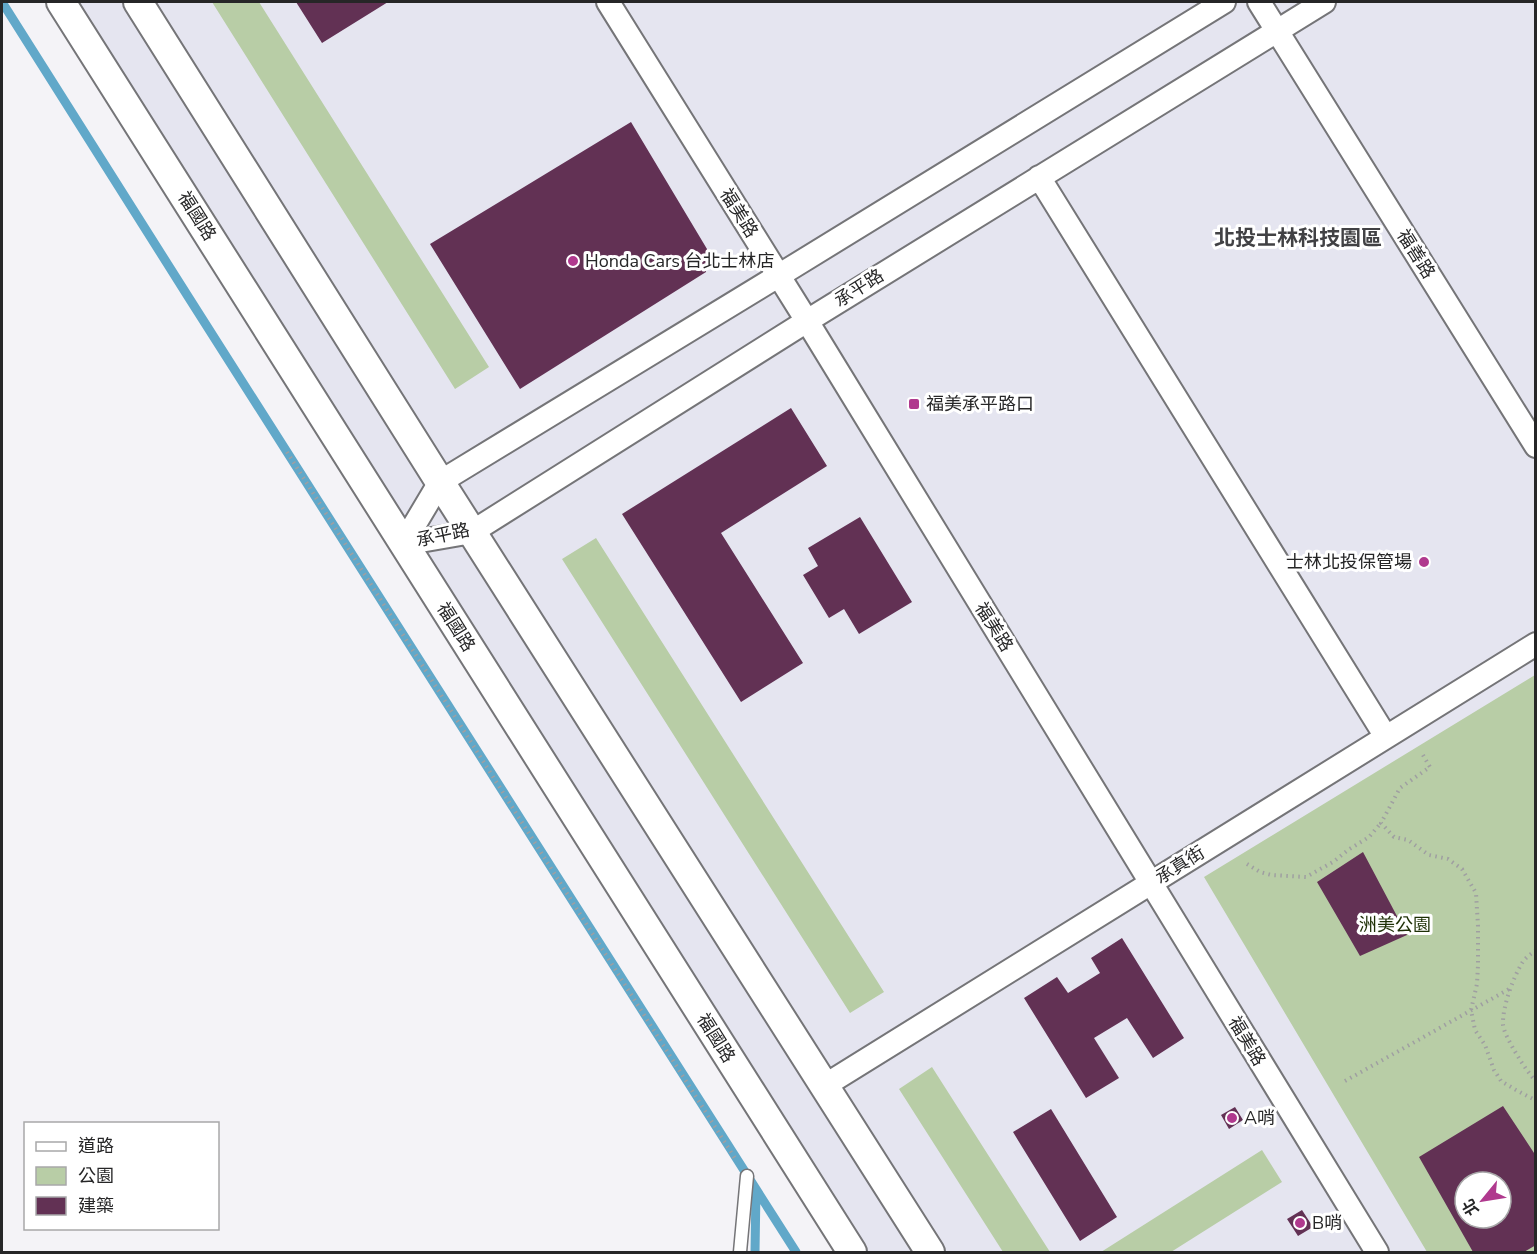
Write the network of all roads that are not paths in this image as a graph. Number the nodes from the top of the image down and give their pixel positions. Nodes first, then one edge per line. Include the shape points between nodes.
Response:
1 (61, 2) edge
2 (138, 2) edge
3 (608, 2) edge
4 (1224, 2) edge
5 (1259, 2) edge
6 (1324, 2) edge
7 (1277, 31) junction
8 (1039, 177) junction
9 (778, 276) junction
10 (807, 321) junction
11 (1536, 446) edge
12 (440, 482) junction
13 (472, 532) junction
14 (404, 544) junction
15 (1536, 644) edge
16 (1386, 737) junction
17 (1151, 883) junction
18 (824, 1086) junction
19 (747, 1176) road end
20 (740, 1252) edge
21 (852, 1252) edge
22 (930, 1252) edge
23 (1377, 1252) edge

1 - 14 street, 福國路
2 - 12 street
3 - 9 street, 福美路
4 - 9 street, 承平路
5 - 7 street, 福善路
6 - 7 street, 承平路
7 - 8 street, 承平路
7 - 11 street, 福善路
8 - 10 street, 承平路
8 - 16 street
9 - 10 street, 福美路
9 - 12 street, 承平路
10 - 13 street, 承平路
10 - 17 street, 福美路
12 - 13 street
12 - 14 street, 承平路
13 - 14 street, 承平路
13 - 18 street
14 - 21 street, 福國路
15 - 16 street, 承真街
16 - 17 street, 承真街
17 - 18 street, 承真街
17 - 23 street, 福美路
18 - 22 street
19 - 20 lane

